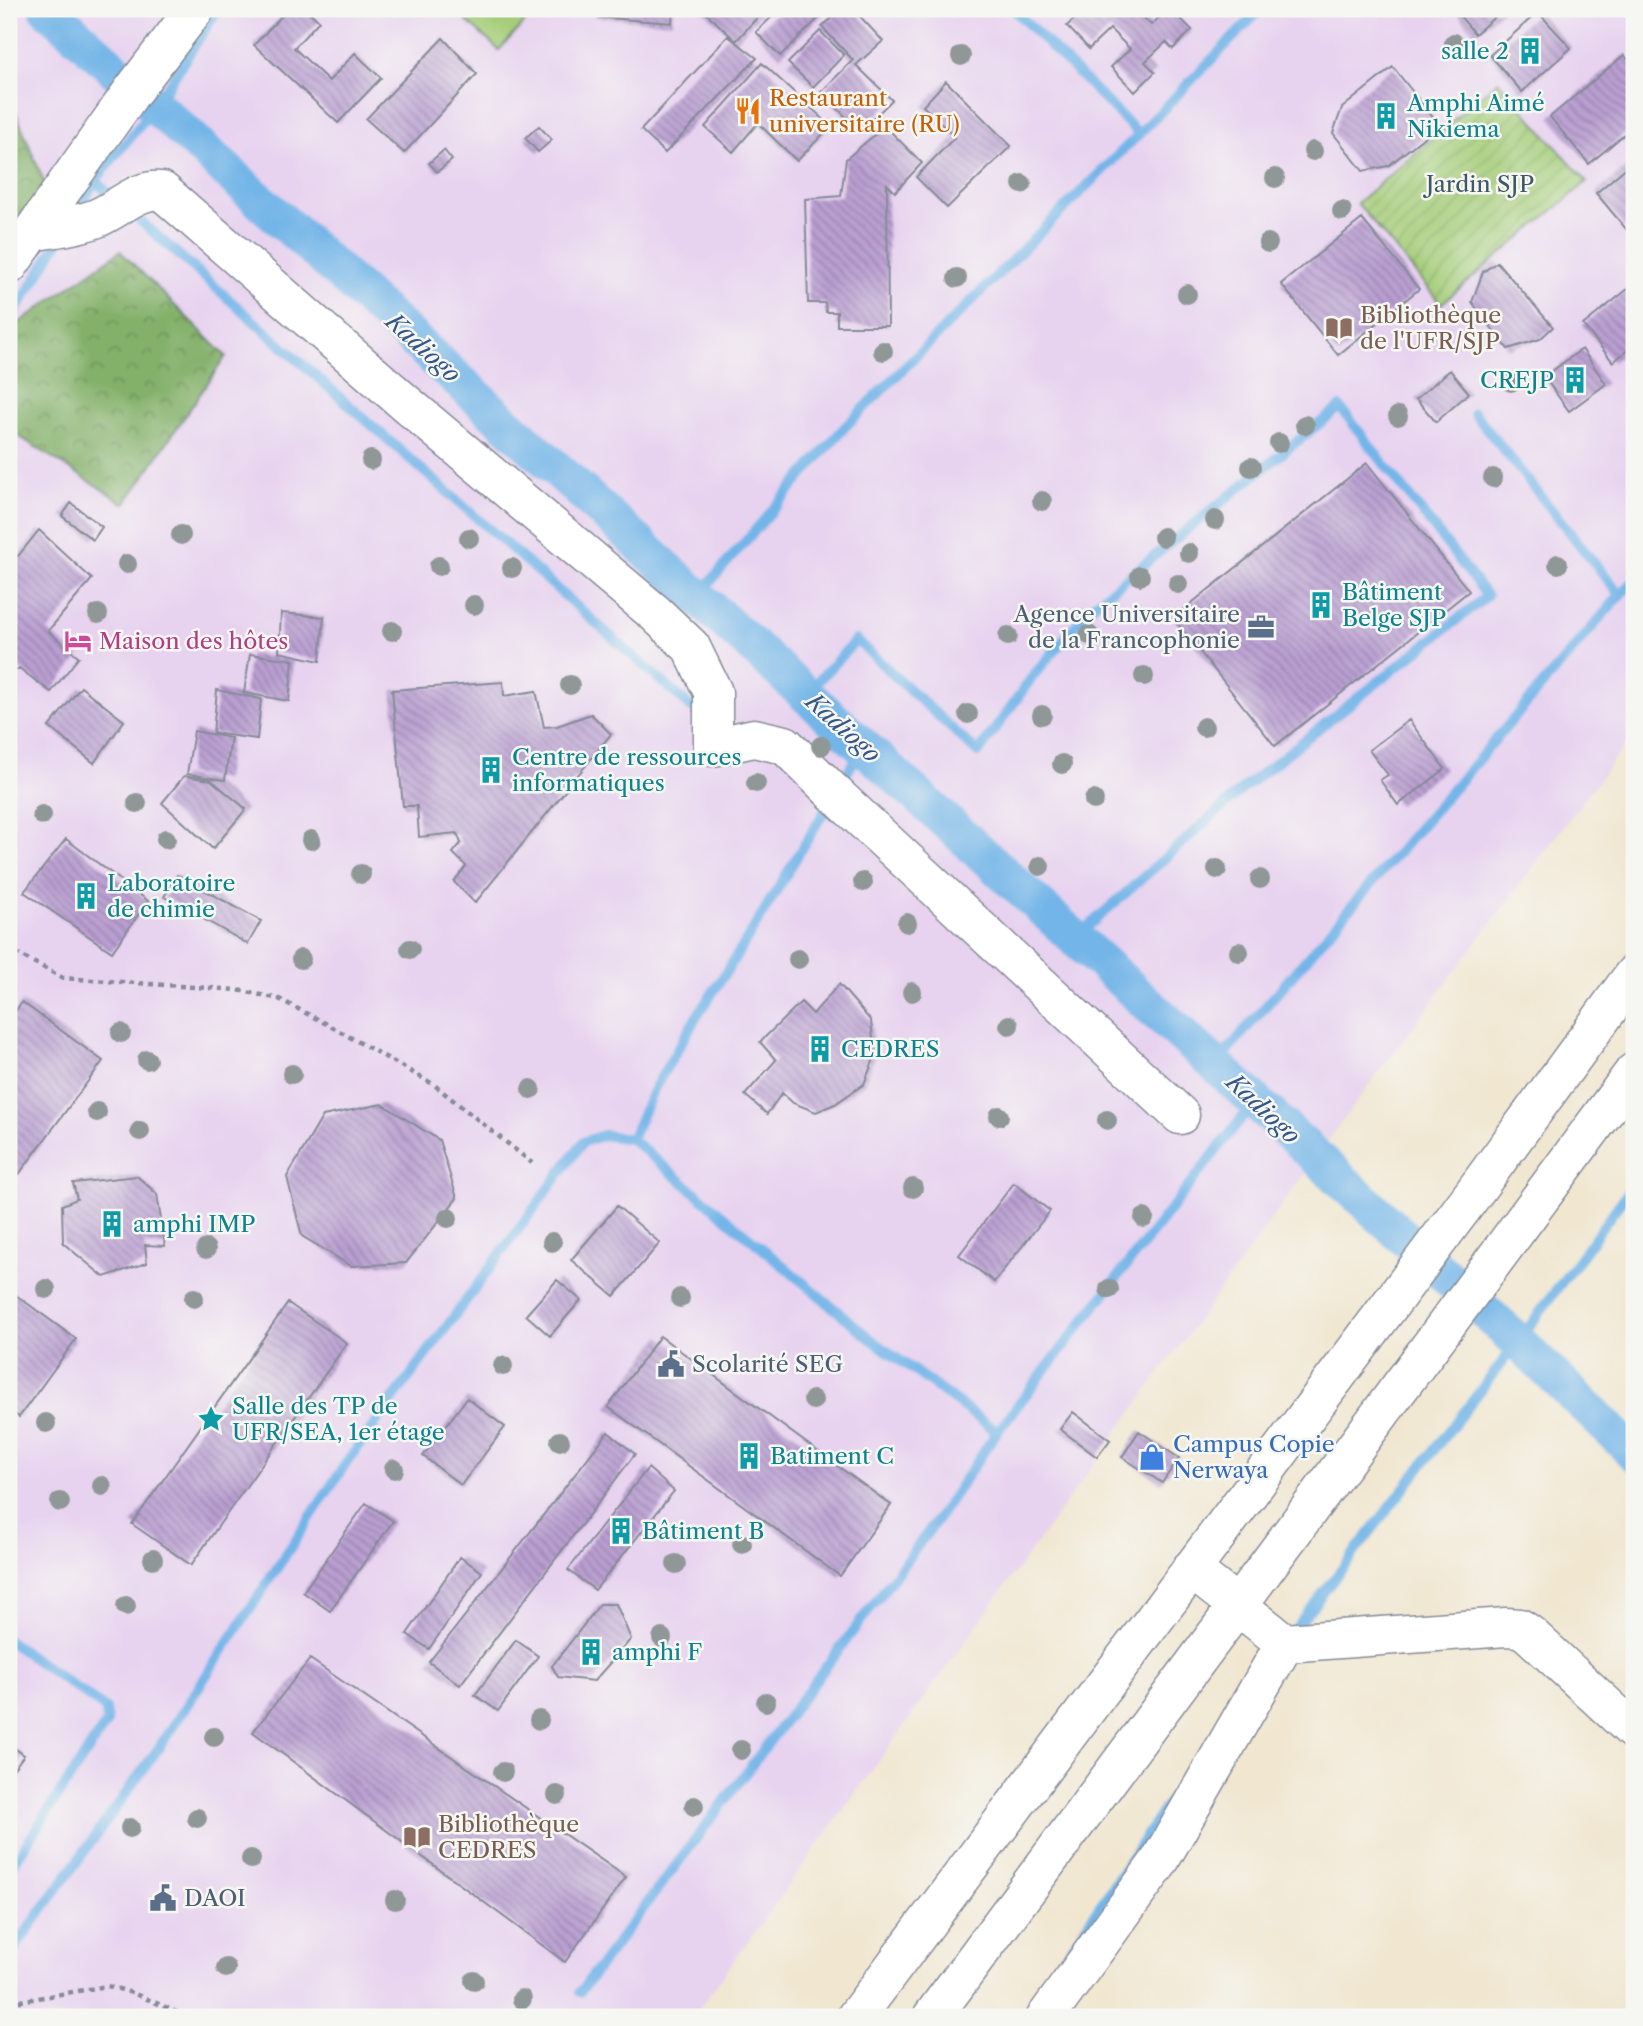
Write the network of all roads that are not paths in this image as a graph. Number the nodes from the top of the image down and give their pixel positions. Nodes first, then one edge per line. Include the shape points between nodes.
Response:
1 (195, 9) edge
2 (32, 232) junction
3 (9, 265) edge
4 (1634, 974) edge
5 (1634, 1072) edge
6 (1180, 1115) dead end
7 (1191, 1569) junction
8 (1236, 1605) junction
9 (1285, 1643) junction
10 (1634, 1731) edge
11 (856, 2017) edge
12 (932, 2017) edge
13 (1046, 2017) edge

1 - 2 main road
2 - 3 main road
2 - 6 main road via 96,218 142,193 162,191 691,647 713,691 713,747 754,738 785,745
4 - 7 main road
5 - 8 main road
7 - 8 main road
7 - 11 main road
8 - 9 main road
8 - 12 main road
9 - 10 main road via 1521,1628
9 - 13 main road via 1159,1862

